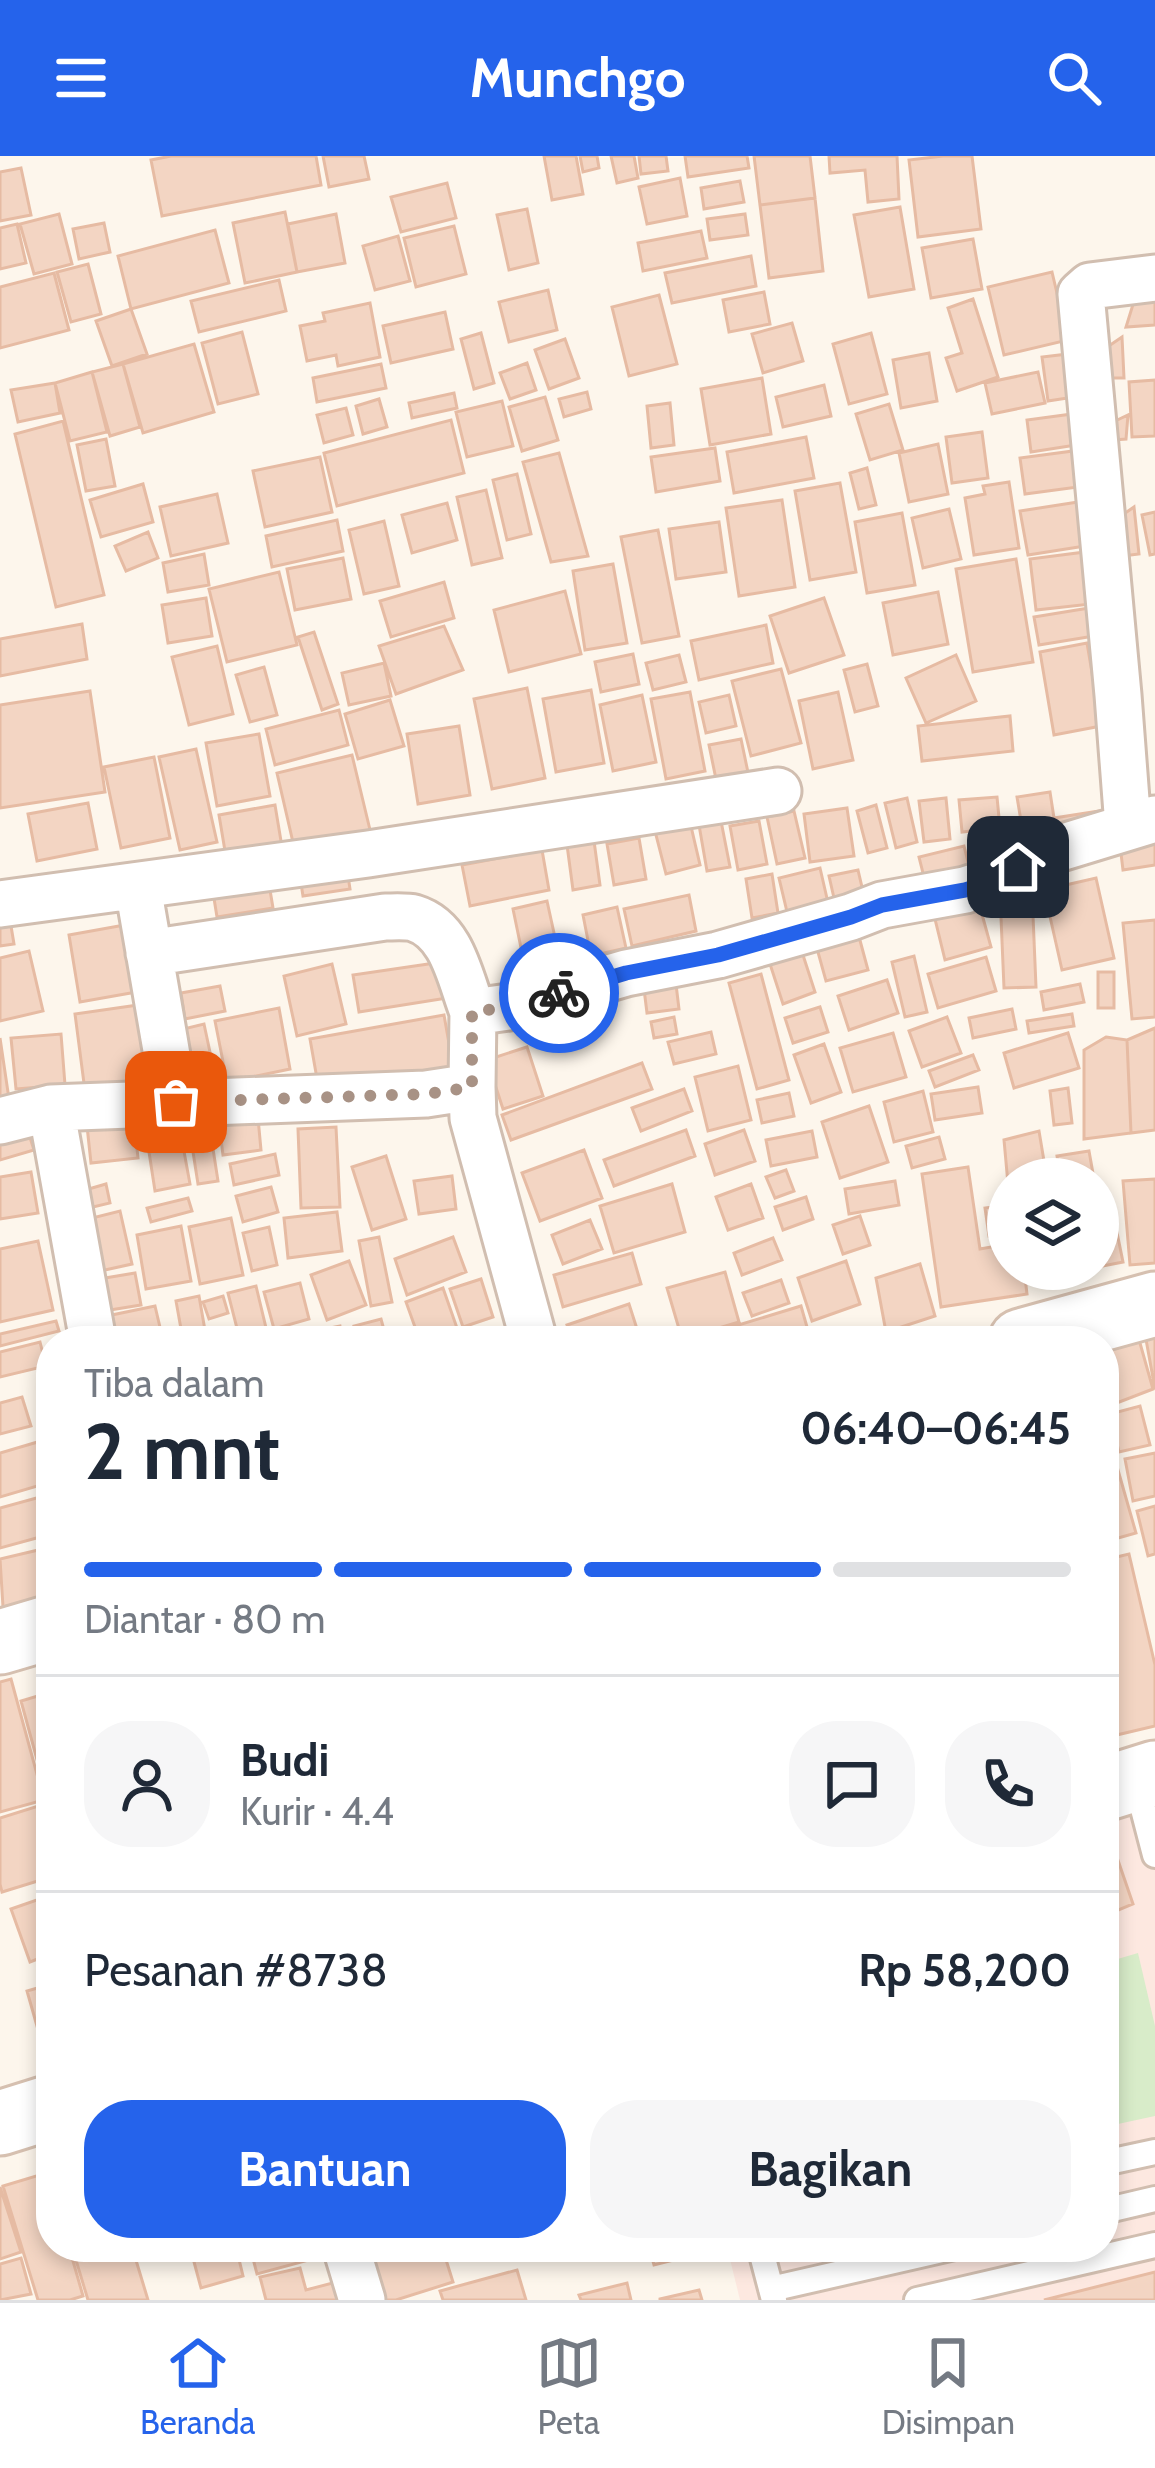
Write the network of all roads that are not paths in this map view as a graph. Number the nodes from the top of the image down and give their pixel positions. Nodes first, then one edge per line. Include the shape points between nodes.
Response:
1 (1155, 278) edge
2 (778, 791) dead end
3 (1141, 822) edge
4 (138, 887) junction
5 (0, 904) edge
6 (149, 953) junction
7 (472, 1012) junction
8 (472, 1087) junction
9 (176, 1102) junction
10 (52, 1108) junction
11 (0, 1121) edge
12 (1155, 1304) edge
13 (90, 1326) edge
14 (530, 1326) edge
15 (1075, 1326) edge
16 (36, 1631) edge
17 (0, 1642) edge
18 (1131, 1780) edge
19 (1155, 1855) edge
20 (36, 2112) edge
21 (0, 2123) edge
22 (1155, 2152) edge
23 (1119, 2160) edge
24 (1155, 2200) edge
25 (1119, 2208) edge
26 (1155, 2245) edge
27 (1119, 2253) edge
28 (351, 2262) edge
29 (764, 2262) edge
30 (898, 2262) edge
31 (1081, 2262) edge
32 (773, 2295) edge
33 (362, 2300) edge
34 (917, 2300) edge

1 - 3 street via 1081,294 1118,694
2 - 4 street
3 - 7 street via 965,890
4 - 5 street
4 - 6 street
6 - 7 street via 413,918 449,947
6 - 9 street
7 - 8 street
8 - 9 street
8 - 14 street via 472,1118
9 - 10 street
10 - 11 street
10 - 13 street
12 - 15 main road
16 - 17 main road
18 - 19 lane
20 - 21 main road
22 - 23 lane
24 - 25 lane
26 - 27 lane
28 - 33 street
29 - 32 lane
30 - 32 lane
31 - 34 lane

